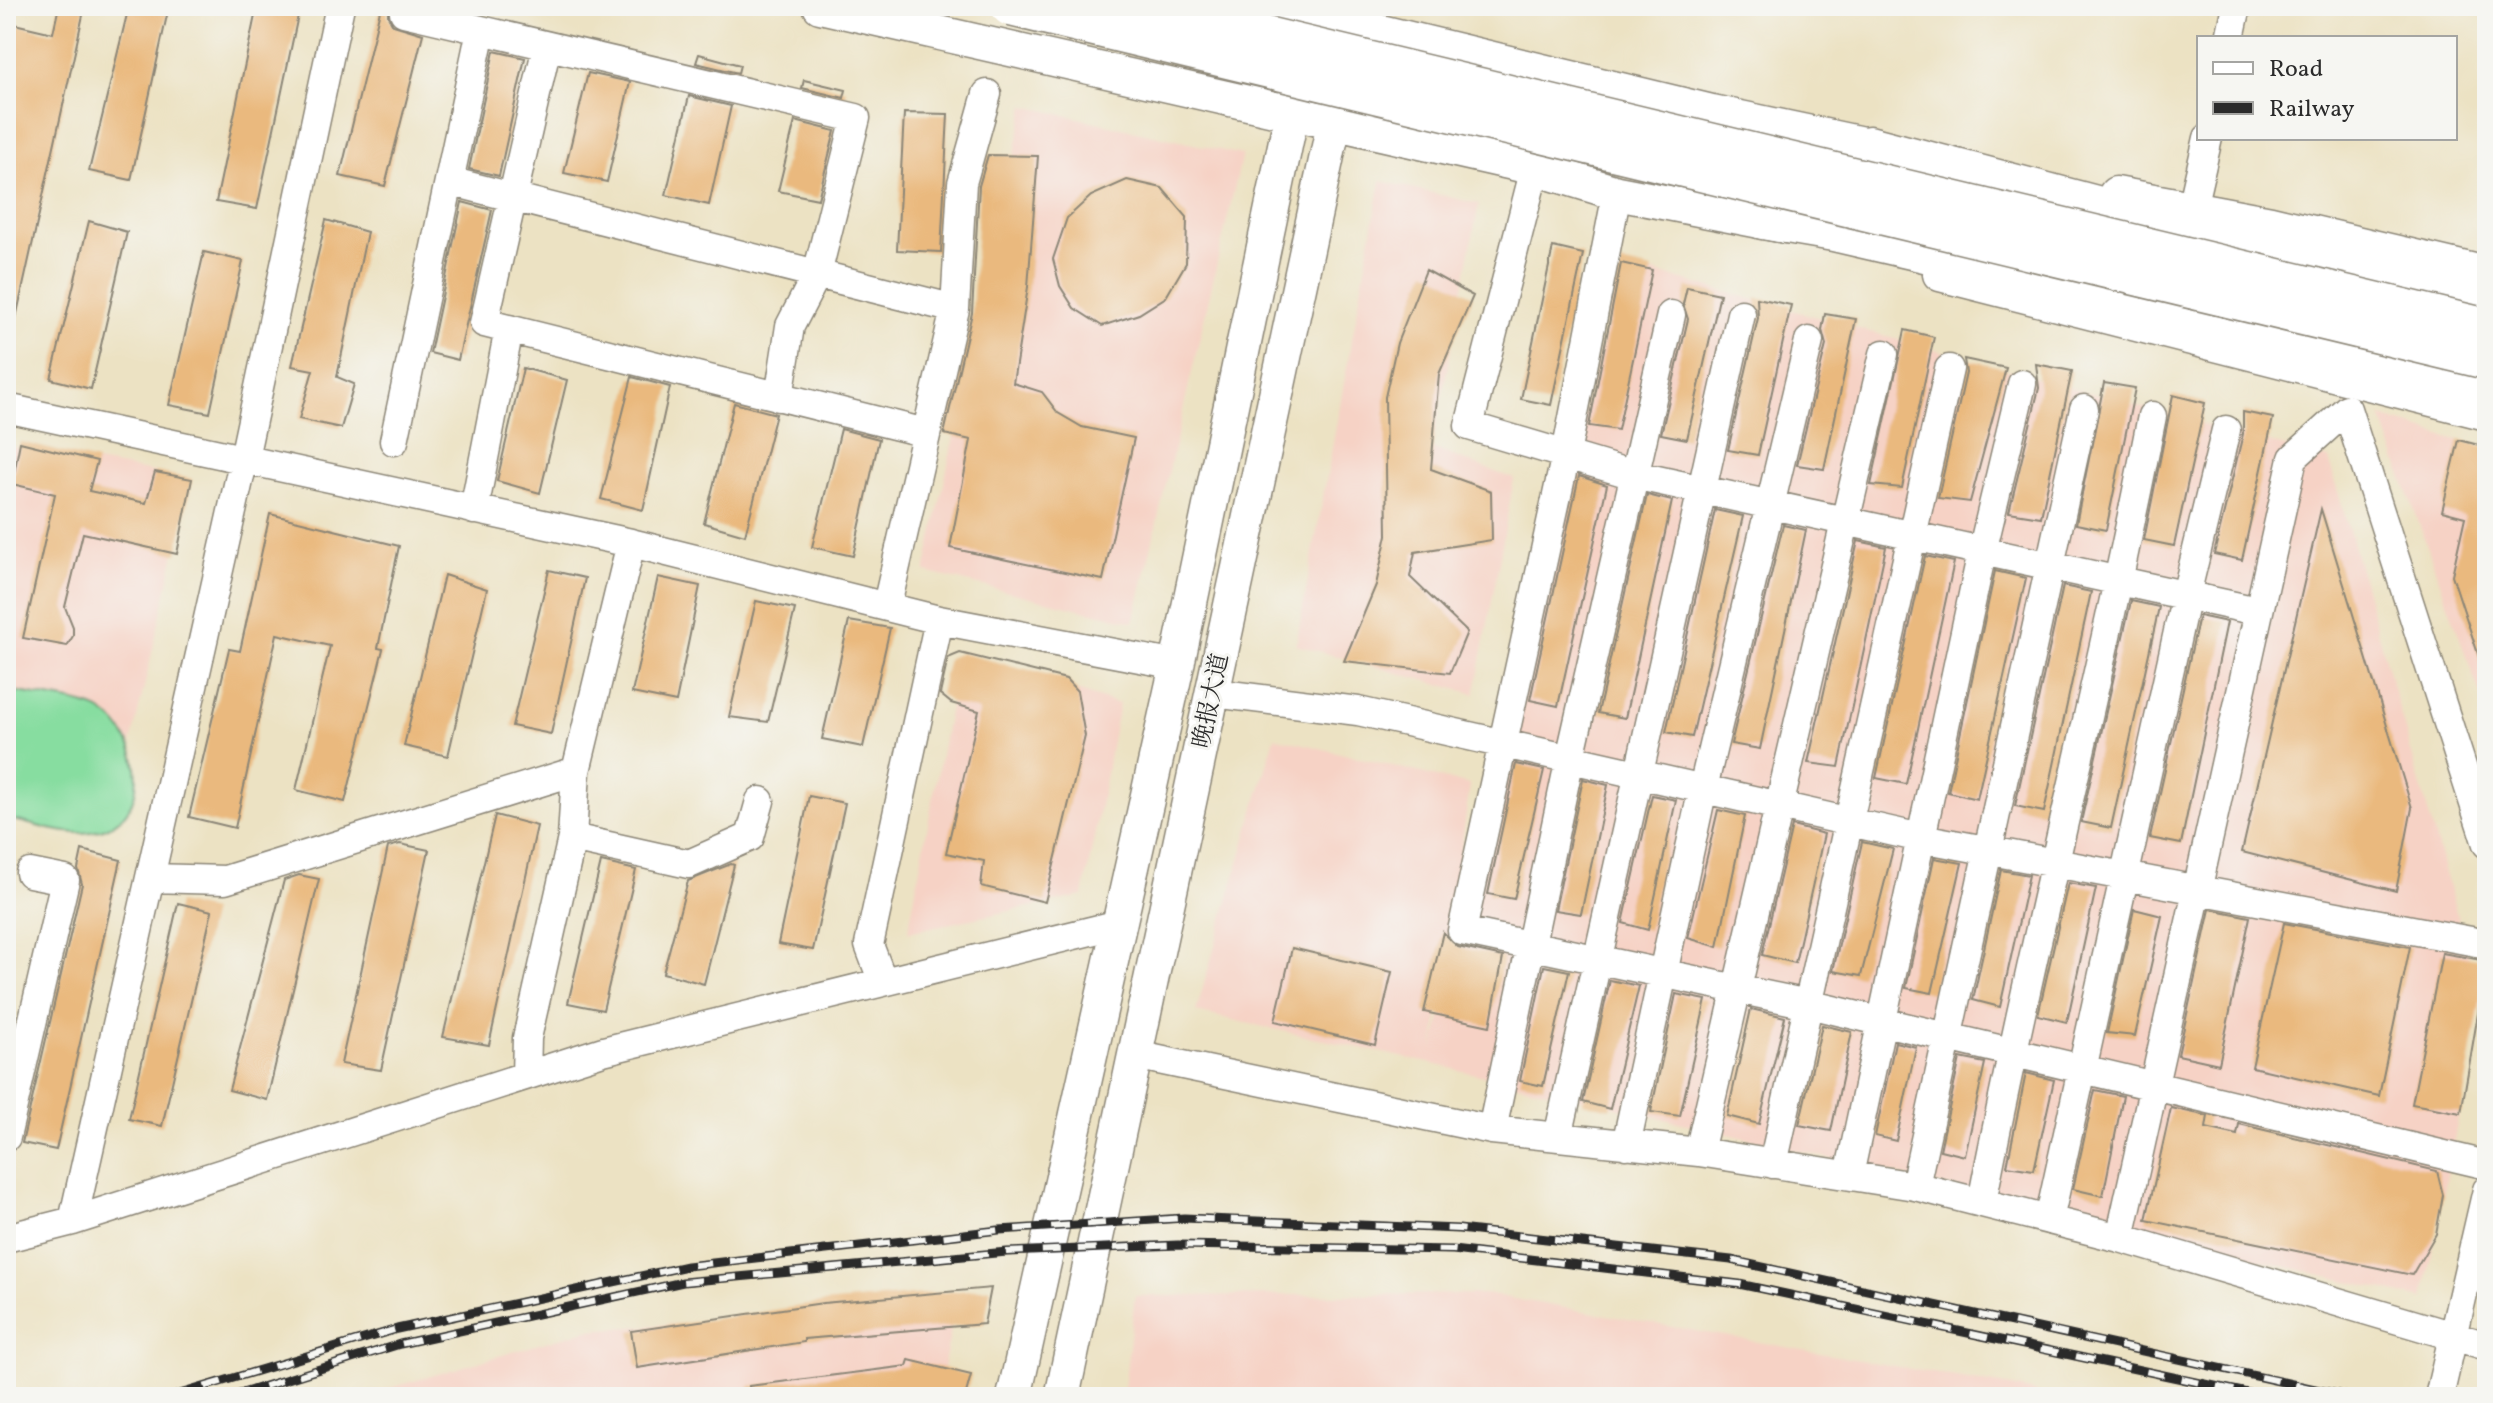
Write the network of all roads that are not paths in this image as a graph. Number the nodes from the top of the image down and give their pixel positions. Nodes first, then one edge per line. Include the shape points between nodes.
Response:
1 (340, 6) edge
2 (820, 6) edge
3 (1011, 6) edge
4 (1136, 6) edge
5 (1273, 6) edge
6 (2237, 6) edge
7 (404, 12) dead end
8 (1313, 12) edge
9 (1360, 17) edge
10 (481, 30) junction
11 (2230, 36) edge
12 (547, 46) junction
13 (987, 94) dead end
14 (1292, 113) junction
15 (1334, 123) junction
16 (2208, 140) edge
17 (1869, 146) junction
18 (1535, 168) junction
19 (449, 181) junction
20 (1617, 193) junction
21 (514, 197) junction
22 (2192, 208) junction
23 (1763, 219) junction
24 (817, 274) junction
25 (2487, 274) edge
26 (955, 309) junction
27 (2487, 309) edge
28 (1741, 314) dead end
29 (1671, 315) dead end
30 (509, 329) junction
31 (2487, 329) edge
32 (1809, 341) dead end
33 (1884, 354) dead end
34 (2487, 359) edge
35 (1949, 369) dead end
36 (2487, 382) edge
37 (2022, 384) dead end
38 (779, 397) junction
39 (6, 408) edge
40 (2084, 409) dead end
41 (2487, 413) edge
42 (2152, 416) dead end
43 (2226, 430) dead end
44 (926, 433) junction
45 (394, 441) dead end
46 (1566, 454) junction
47 (244, 458) junction
48 (1634, 475) junction
49 (1702, 490) junction
50 (1769, 506) junction
51 (474, 510) junction
52 (1845, 523) junction
53 (1911, 537) junction
54 (631, 543) junction
55 (1982, 552) junction
56 (2048, 566) junction
57 (2120, 582) junction
58 (2186, 595) junction
59 (887, 605) junction
60 (2257, 611) junction
61 (939, 620) junction
62 (1177, 665) junction
63 (1214, 693) junction
64 (1504, 744) junction
65 (1570, 758) junction
66 (576, 771) junction
67 (1638, 773) junction
68 (1703, 788) junction
69 (760, 801) dead end
70 (1781, 805) junction
71 (1850, 821) junction
72 (572, 838) junction
73 (1921, 838) junction
74 (2487, 844) edge
75 (1986, 850) junction
76 (2055, 863) junction
77 (30, 873) dead end
78 (2125, 876) junction
79 (150, 878) junction
80 (2197, 890) junction
81 (1119, 924) junction
82 (2487, 944) edge
83 (1532, 946) junction
84 (1599, 960) junction
85 (1662, 973) junction
86 (883, 982) junction
87 (1737, 988) junction
88 (1808, 1004) junction
89 (1879, 1021) junction
90 (18, 1024) edge
91 (1947, 1037) junction
92 (2011, 1051) junction
93 (1135, 1055) junction
94 (2083, 1068) junction
95 (526, 1075) junction
96 (2153, 1084) junction
97 (1492, 1130) junction
98 (6, 1137) edge
99 (1558, 1137) junction
100 (1626, 1145) junction
101 (1699, 1152) junction
102 (1773, 1164) junction
103 (2487, 1165) edge
104 (1849, 1175) junction
105 (1915, 1186) junction
106 (2487, 1190) edge
107 (1982, 1202) junction
108 (2049, 1220) junction
109 (73, 1221) junction
110 (6, 1238) edge
111 (2120, 1238) junction
112 (2453, 1336) junction
113 (2487, 1346) edge
114 (1014, 1397) edge
115 (1062, 1397) edge
116 (2439, 1397) edge

1 - 47 street
2 - 14 main road
3 - 34 highway, bridge
4 - 31 highway, bridge
5 - 8 main road
6 - 11 street
7 - 10 street
8 - 9 main road
8 - 14 main road, 晚报大道
9 - 15 main road, 晚报大道
9 - 17 main road
10 - 12 street
10 - 19 street
12 - 21 street
12 - 24 street via 856,118
13 - 26 street via 962,183
14 - 15 main road
14 - 62 main road, 晚报大道
15 - 18 main road
15 - 63 main road, 晚报大道
16 - 22 street
17 - 22 main road
17 - 27 highway
18 - 20 main road
18 - 46 street via 1469,426
19 - 21 street
19 - 45 street
20 - 23 main road
20 - 46 street
21 - 24 street
21 - 30 street via 484,323
22 - 25 main road
23 - 36 highway
23 - 41 main road via 1956,279
24 - 26 street
24 - 38 street via 790,326
26 - 44 street
28 - 49 street
29 - 48 street
30 - 38 street
30 - 51 street
32 - 50 street
33 - 52 street
35 - 53 street
37 - 55 street
38 - 44 street
39 - 47 street
40 - 56 street
42 - 57 street
43 - 58 street
44 - 59 street
46 - 48 street
46 - 64 street
47 - 51 street
47 - 79 street
48 - 49 street
48 - 65 street
49 - 50 street
49 - 67 street
50 - 52 street
50 - 68 street
51 - 54 street
52 - 53 street
52 - 70 street
53 - 55 street
53 - 71 street
54 - 59 street
54 - 66 street
55 - 56 street
55 - 73 street
56 - 57 street
56 - 75 street
57 - 58 street
57 - 76 street
58 - 60 street
58 - 78 street
59 - 61 street
60 - 74 street via 2293,458 2347,409
60 - 80 street
61 - 62 street
61 - 86 street via 869,945
62 - 81 main road, 晚报大道
63 - 64 street via 1358,711
63 - 93 main road, 晚报大道
64 - 65 street
64 - 83 street via 1462,931
65 - 67 street
65 - 83 street
66 - 72 street
66 - 79 street via 225,880
67 - 68 street
67 - 84 street
68 - 70 street
68 - 85 street
69 - 72 street via 750,837 689,864
70 - 71 street
70 - 87 street
71 - 73 street
71 - 88 street
72 - 95 street via 527,1038
73 - 75 street
73 - 89 street
75 - 76 street
75 - 91 street
76 - 78 street
76 - 92 street
77 - 90 street via 65,880
78 - 80 street
78 - 94 street
79 - 109 street
80 - 82 street
80 - 96 street
81 - 86 street
81 - 114 main road, 晚报大道
83 - 84 street
83 - 97 street
84 - 85 street
84 - 99 street
85 - 87 street
85 - 100 street
86 - 95 street
87 - 88 street
87 - 101 street
88 - 89 street
88 - 102 street
89 - 91 street
89 - 104 street
90 - 98 street
91 - 92 street
91 - 105 street
92 - 94 street
92 - 107 street
93 - 97 street
93 - 115 main road, 晚报大道
94 - 96 street
94 - 108 street
95 - 109 street
96 - 103 street
96 - 111 street
97 - 99 street
99 - 100 street
100 - 101 street
101 - 102 street
102 - 104 street
104 - 105 street
105 - 107 street
106 - 112 street
107 - 108 street
108 - 111 street
109 - 110 street
111 - 112 street
112 - 113 street
112 - 116 street

